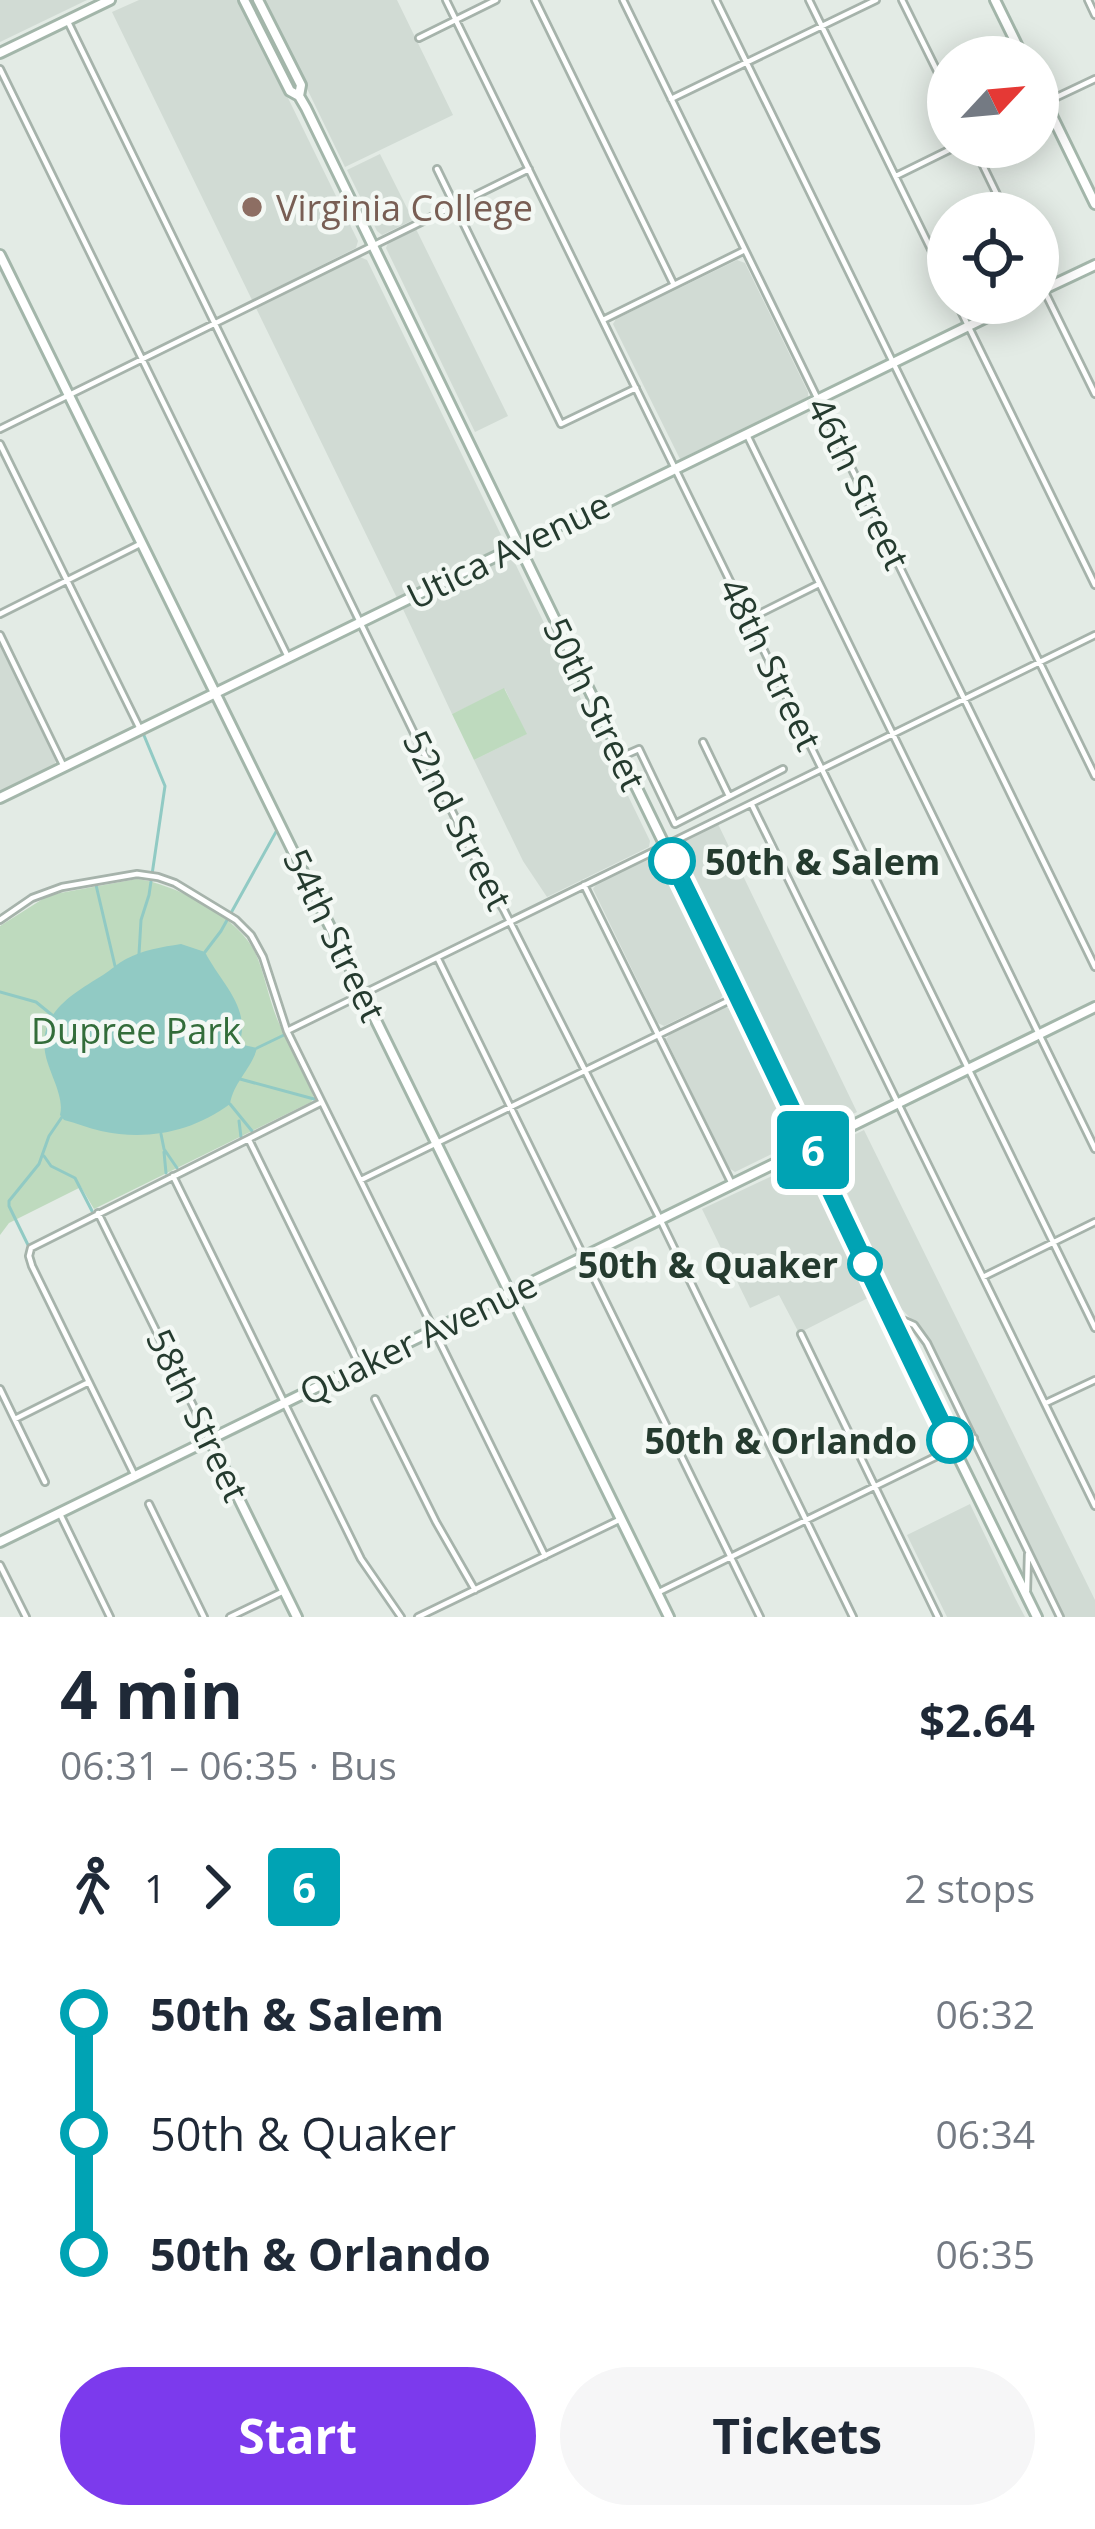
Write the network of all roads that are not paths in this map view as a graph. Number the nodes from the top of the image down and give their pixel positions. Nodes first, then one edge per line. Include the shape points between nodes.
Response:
1 (110, 0) edge
2 (244, 0) edge
3 (258, 0) edge
4 (446, 0) edge
5 (496, 0) edge
6 (535, 0) edge
7 (623, 0) edge
8 (716, 0) edge
9 (809, 0) edge
10 (876, 0) edge
11 (902, 0) edge
12 (995, 0) edge
13 (1088, 0) edge
14 (1095, 15) edge
15 (456, 20) junction
16 (67, 21) junction
17 (822, 26) junction
18 (1013, 36) edge
19 (419, 38) dead end
20 (927, 51) edge
21 (0, 53) edge
22 (747, 62) junction
23 (0, 69) edge
24 (1095, 79) edge
25 (299, 96) junction
26 (1059, 97) edge
27 (671, 99) junction
28 (1059, 137) edge
29 (927, 161) edge
30 (437, 169) dead end
31 (529, 170) junction
32 (896, 176) junction
33 (1095, 204) edge
34 (454, 206) junction
35 (927, 240) edge
36 (372, 246) junction
37 (745, 250) junction
38 (0, 255) edge
39 (1095, 265) edge
40 (1059, 282) edge
41 (674, 285) junction
42 (603, 320) junction
43 (215, 324) junction
44 (973, 324) edge
45 (1058, 324) edge
46 (969, 326) junction
47 (142, 359) junction
48 (893, 363) junction
49 (636, 388) junction
50 (1095, 394) edge
51 (69, 395) junction
52 (818, 400) junction
53 (0, 429) edge
54 (747, 435) junction
55 (0, 444) edge
56 (676, 470) junction
57 (142, 543) junction
58 (518, 546) junction
59 (67, 581) junction
60 (819, 584) junction
61 (1095, 585) edge
62 (0, 614) edge
63 (749, 619) junction
64 (361, 621) junction
65 (0, 634) edge
66 (1095, 635) edge
67 (288, 657) junction
68 (1040, 662) junction
69 (216, 692) junction
70 (964, 699) junction
71 (140, 729) junction
72 (892, 735) junction
73 (703, 742) dead end
74 (621, 757) junction
75 (64, 766) junction
76 (783, 769) dead end
77 (822, 769) junction
78 (1095, 776) edge
79 (757, 782) junction
80 (729, 796) junction
81 (0, 798) edge
82 (764, 798) junction
83 (752, 804) junction
84 (708, 807) junction
85 (715, 821) junction
86 (664, 846) junction
87 (584, 885) junction
88 (0, 920) edge
89 (510, 921) junction
90 (437, 956) junction
91 (1095, 967) edge
92 (364, 993) junction
93 (738, 996) junction
94 (1095, 1007) edge
95 (287, 1031) junction
96 (1039, 1034) junction
97 (658, 1035) junction
98 (968, 1069) junction
99 (585, 1071) junction
100 (323, 1102) junction
101 (898, 1103) junction
102 (511, 1107) junction
103 (248, 1139) junction
104 (437, 1143) junction
105 (811, 1146) junction
106 (1095, 1150) edge
107 (173, 1176) junction
108 (362, 1180) junction
109 (732, 1184) junction
110 (98, 1213) junction
111 (660, 1219) junction
112 (1095, 1222) edge
113 (1053, 1242) junction
114 (584, 1256) junction
115 (983, 1277) junction
116 (510, 1292) junction
117 (888, 1314) junction
118 (1095, 1328) edge
119 (435, 1330) junction
120 (801, 1334) dead end
121 (360, 1366) junction
122 (1095, 1380) edge
123 (89, 1382) junction
124 (0, 1389) edge
125 (375, 1399) dead end
126 (284, 1403) junction
127 (1045, 1404) junction
128 (15, 1419) junction
129 (974, 1438) junction
130 (210, 1439) junction
131 (954, 1448) junction
132 (135, 1476) junction
133 (45, 1482) dead end
134 (874, 1487) junction
135 (149, 1504) dead end
136 (1095, 1506) edge
137 (59, 1513) junction
138 (621, 1519) junction
139 (807, 1520) junction
140 (0, 1542) edge
141 (1028, 1550) junction
142 (545, 1556) junction
143 (730, 1558) junction
144 (0, 1564) edge
145 (475, 1590) junction
146 (284, 1591) junction
147 (657, 1593) junction
148 (1027, 1596) junction
149 (435, 1609) junction
150 (26, 1617) edge
151 (110, 1617) edge
152 (204, 1617) edge
153 (230, 1617) edge
154 (297, 1617) edge
155 (401, 1617) edge
156 (418, 1617) edge
157 (439, 1617) edge
158 (669, 1617) edge
159 (760, 1617) edge
160 (853, 1617) edge
161 (938, 1617) edge
162 (1037, 1617) edge
163 (1060, 1617) edge

1 - 16 main road
2 - 25 main road, 50th Street
3 - 25 main road, 50th Street via 301,85
4 - 15 street, 48th Street
5 - 15 street
6 - 41 street
7 - 27 street, 46th Street
8 - 22 street
9 - 17 street
10 - 17 street
11 - 20 street
12 - 18 main road
13 - 14 street
15 - 19 street
15 - 31 street, 48th Street
16 - 21 main road
16 - 43 street, 52nd Street
17 - 22 street
17 - 32 street
22 - 27 street
22 - 48 street
23 - 47 street
24 - 26 street
25 - 36 main road, 50th Street
27 - 37 street, 46th Street
28 - 33 main road
29 - 32 street
30 - 34 street
31 - 34 street
31 - 42 street, 48th Street
32 - 35 street
34 - 36 street
34 - 49 street via 561,424
36 - 43 street
36 - 58 main road, 50th Street
37 - 41 street
37 - 52 street, 46th Street
38 - 51 main road, 54th Street
39 - 40 main road
41 - 42 street
42 - 49 street, 48th Street
43 - 47 street
43 - 64 street, 52nd Street
44 - 46 main road, Utica Avenue
45 - 50 street
46 - 48 main road, Utica Avenue
46 - 61 street
47 - 51 street
47 - 67 street
48 - 52 main road, Utica Avenue
48 - 68 street
49 - 56 street, 48th Street
51 - 53 street
51 - 57 main road, 54th Street
52 - 54 main road, Utica Avenue
52 - 70 street, 46th Street
54 - 56 main road, Utica Avenue
54 - 60 street
55 - 59 street
56 - 58 main road, Utica Avenue
56 - 63 street, 48th Street
57 - 59 street
57 - 69 main road, 54th Street
58 - 64 main road, Utica Avenue
58 - 74 main road, 50th Street
59 - 62 street
59 - 71 street
60 - 63 street
60 - 72 street
63 - 77 street, 48th Street
64 - 67 main road, Utica Avenue
64 - 89 street, 52nd Street
65 - 75 street
66 - 68 street
67 - 69 main road, Utica Avenue
68 - 70 street
68 - 78 street
69 - 71 main road, Utica Avenue
69 - 92 main road, 54th Street
70 - 72 street
70 - 91 street, 46th Street
71 - 75 main road, Utica Avenue
72 - 77 street
72 - 96 street
73 - 80 street
74 - 84 street via 639,749 675,824
74 - 86 main road, 50th Street
75 - 81 main road, Utica Avenue
76 - 79 street
77 - 82 street
77 - 98 street, 48th Street
79 - 80 street
79 - 82 street
80 - 84 street
82 - 83 street
83 - 85 street
83 - 101 street
84 - 85 street
85 - 86 street
86 - 87 street
86 - 93 main road, 50th Street
87 - 89 street
87 - 97 street
88 - 95 street via 47,890 137,874 175,883 250,933
89 - 90 street
89 - 99 street, 52nd Street
90 - 92 street
90 - 102 street
92 - 95 street
92 - 104 main road, 54th Street
93 - 97 street
93 - 105 main road, 50th Street
94 - 96 main road, Quaker Avenue
95 - 100 street
96 - 98 main road, Quaker Avenue
96 - 106 street
97 - 99 street
97 - 109 street
98 - 101 main road, Quaker Avenue
98 - 113 street, 48th Street
99 - 102 street
99 - 111 street, 52nd Street
100 - 103 street
100 - 108 street
101 - 105 main road, Quaker Avenue
101 - 115 street
102 - 104 street
102 - 114 street
103 - 107 street
103 - 121 street
104 - 108 street
104 - 116 main road, 54th Street
105 - 109 main road, Quaker Avenue
105 - 117 main road, 50th Street
107 - 110 street
107 - 126 street
108 - 119 street
109 - 111 main road, Quaker Avenue
110 - 123 street via 29,1254
110 - 130 street, 58th Street
111 - 114 main road, Quaker Avenue
111 - 139 street, 52nd Street
112 - 113 street
113 - 115 street
113 - 118 street, 48th Street
114 - 116 main road, Quaker Avenue
114 - 143 street
115 - 127 street
116 - 119 main road, Quaker Avenue
116 - 138 main road, 54th Street
117 - 129 street, 50th Street via 920,1331
117 - 131 main road, 50th Street
119 - 121 main road, Quaker Avenue
119 - 142 street
120 - 134 street
121 - 126 main road, Quaker Avenue
122 - 127 street
123 - 128 street
123 - 132 street
124 - 128 street
125 - 145 street
126 - 130 main road, Quaker Avenue
126 - 155 street via 361,1559
127 - 136 street
128 - 133 street
129 - 131 street
129 - 141 street, 50th Street
130 - 132 main road, Quaker Avenue
130 - 146 main road, 58th Street
131 - 134 street
131 - 148 main road, 50th Street
132 - 137 main road, Quaker Avenue
134 - 139 street
134 - 161 street
135 - 152 street
137 - 140 main road, Quaker Avenue
137 - 151 street
138 - 142 street
138 - 147 main road, 54th Street
139 - 143 street
139 - 160 street, 52nd Street
141 - 148 street
141 - 163 street, 50th Street
142 - 145 street
143 - 147 street
143 - 159 street
144 - 150 street
145 - 149 street
146 - 153 street
146 - 154 main road, 58th Street
147 - 158 main road, 54th Street
148 - 162 main road, 50th Street
149 - 156 street
149 - 157 street

